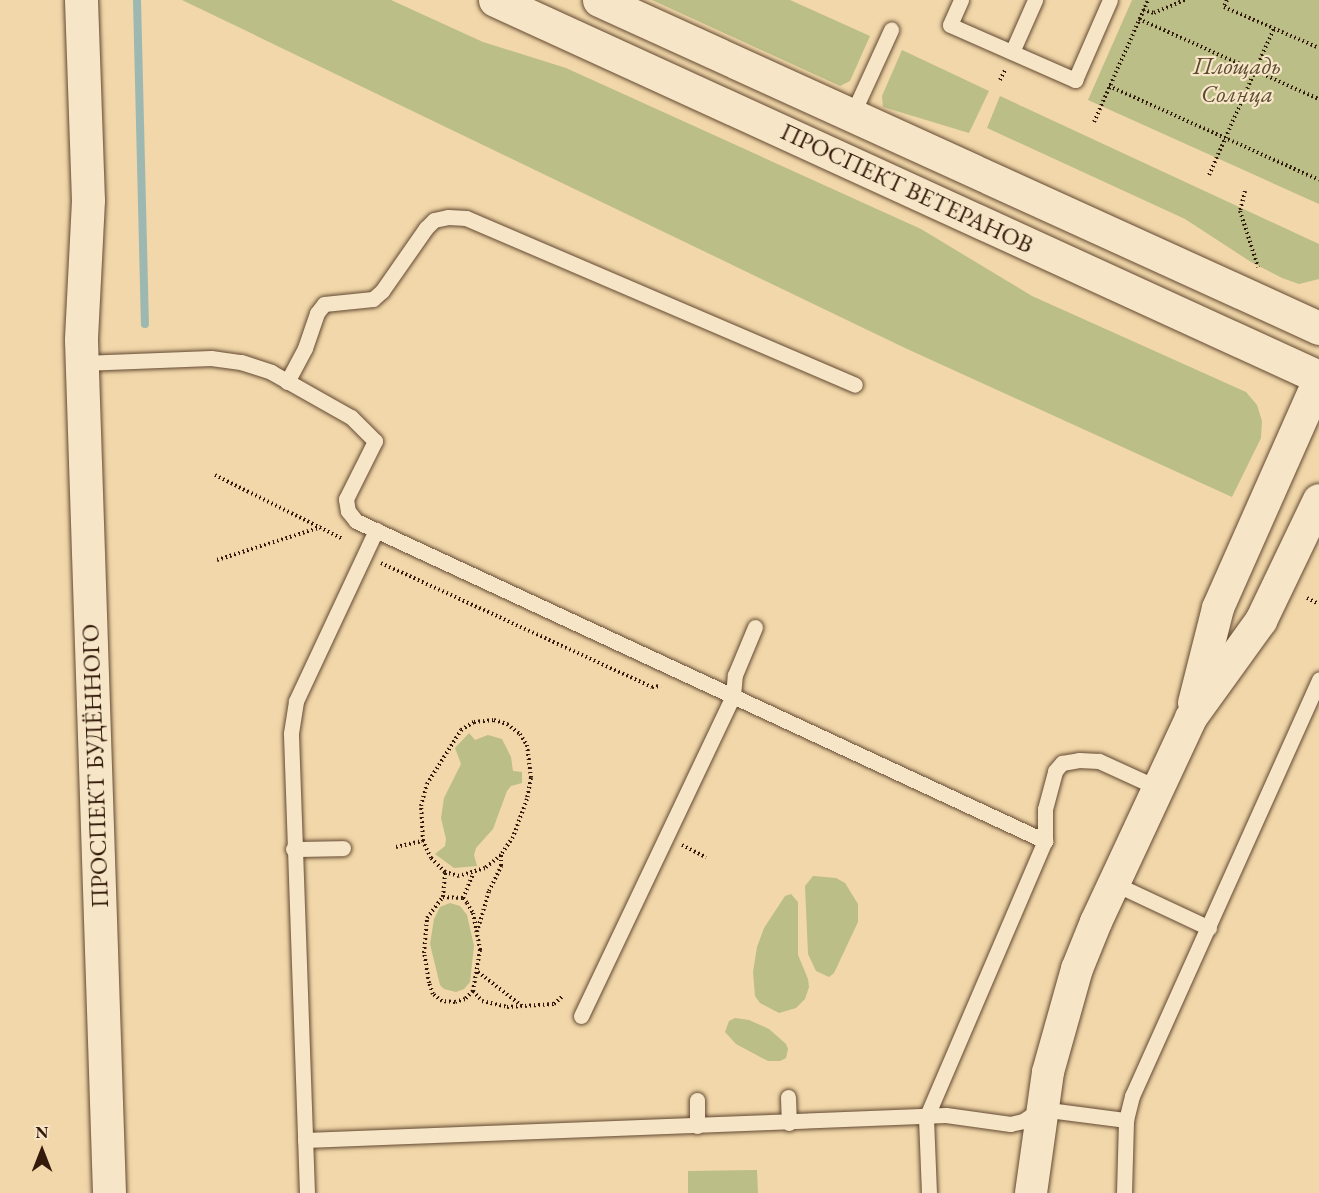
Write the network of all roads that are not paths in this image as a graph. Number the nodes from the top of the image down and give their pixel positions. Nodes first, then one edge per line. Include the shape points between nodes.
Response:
1 (59, 0) edge
2 (81, 0) edge
3 (495, 0) edge
4 (599, 0) edge
5 (961, 0) edge
6 (1035, 0) edge
7 (1110, 0) edge
8 (891, 30) dead end
9 (1012, 52) junction
10 (852, 115) junction
11 (1319, 328) edge
12 (82, 352) junction
13 (1319, 378) edge
14 (287, 382) junction
15 (855, 386) dead end
16 (1319, 500) edge
17 (376, 531) junction
18 (755, 627) dead end
19 (1319, 679) edge
20 (733, 696) junction
21 (1191, 718) junction
22 (1158, 788) junction
23 (1045, 841) junction
24 (343, 848) dead end
25 (293, 849) junction
26 (1113, 883) junction
27 (1209, 928) junction
28 (581, 1016) dead end
29 (788, 1097) dead end
30 (697, 1100) dead end
31 (1041, 1108) junction
32 (926, 1118) junction
33 (1126, 1120) junction
34 (789, 1123) junction
35 (698, 1126) junction
36 (305, 1140) junction
37 (109, 1193) edge
38 (307, 1193) edge
39 (929, 1193) edge
40 (1031, 1193) edge
41 (1124, 1193) edge

1 - 12 main road, ПРОСПЕКТ БУДЁННОГО via 68,239
2 - 12 main road, ПРОСПЕКТ БУДЁННОГО via 88,200
3 - 13 main road, ПРОСПЕКТ ВЕТЕРАНОВ
4 - 10 main road, ПРОСПЕКТ ВЕТЕРАНОВ
5 - 9 lane via 950,25
6 - 9 lane
7 - 9 lane via 1075,80
8 - 10 lane
10 - 11 main road, ПРОСПЕКТ ВЕТЕРАНОВ
12 - 14 lane via 241,362
12 - 37 main road, ПРОСПЕКТ БУДЁННОГО
13 - 21 street via 1218,608
14 - 15 lane via 324,304 372,299 382,291 426,228 434,220 448,217 466,218
14 - 17 lane via 351,417 375,441 346,499 348,511 356,521
16 - 21 street via 1261,621
17 - 20 lane
17 - 25 lane via 371,557 296,701 290,768
18 - 20 lane via 735,675
19 - 27 lane
20 - 23 lane
20 - 28 lane
21 - 22 street
22 - 23 lane via 1099,761 1062,764 1048,789
22 - 26 street
23 - 32 lane
24 - 25 lane
25 - 36 lane
26 - 27 lane
26 - 31 street via 1077,969
27 - 33 lane via 1131,1096
29 - 34 lane
30 - 35 lane
31 - 32 lane via 1023,1121 1010,1124 946,1115
31 - 33 lane
31 - 40 street
32 - 34 lane
32 - 39 lane
33 - 41 lane
34 - 35 lane
35 - 36 lane
36 - 38 lane

